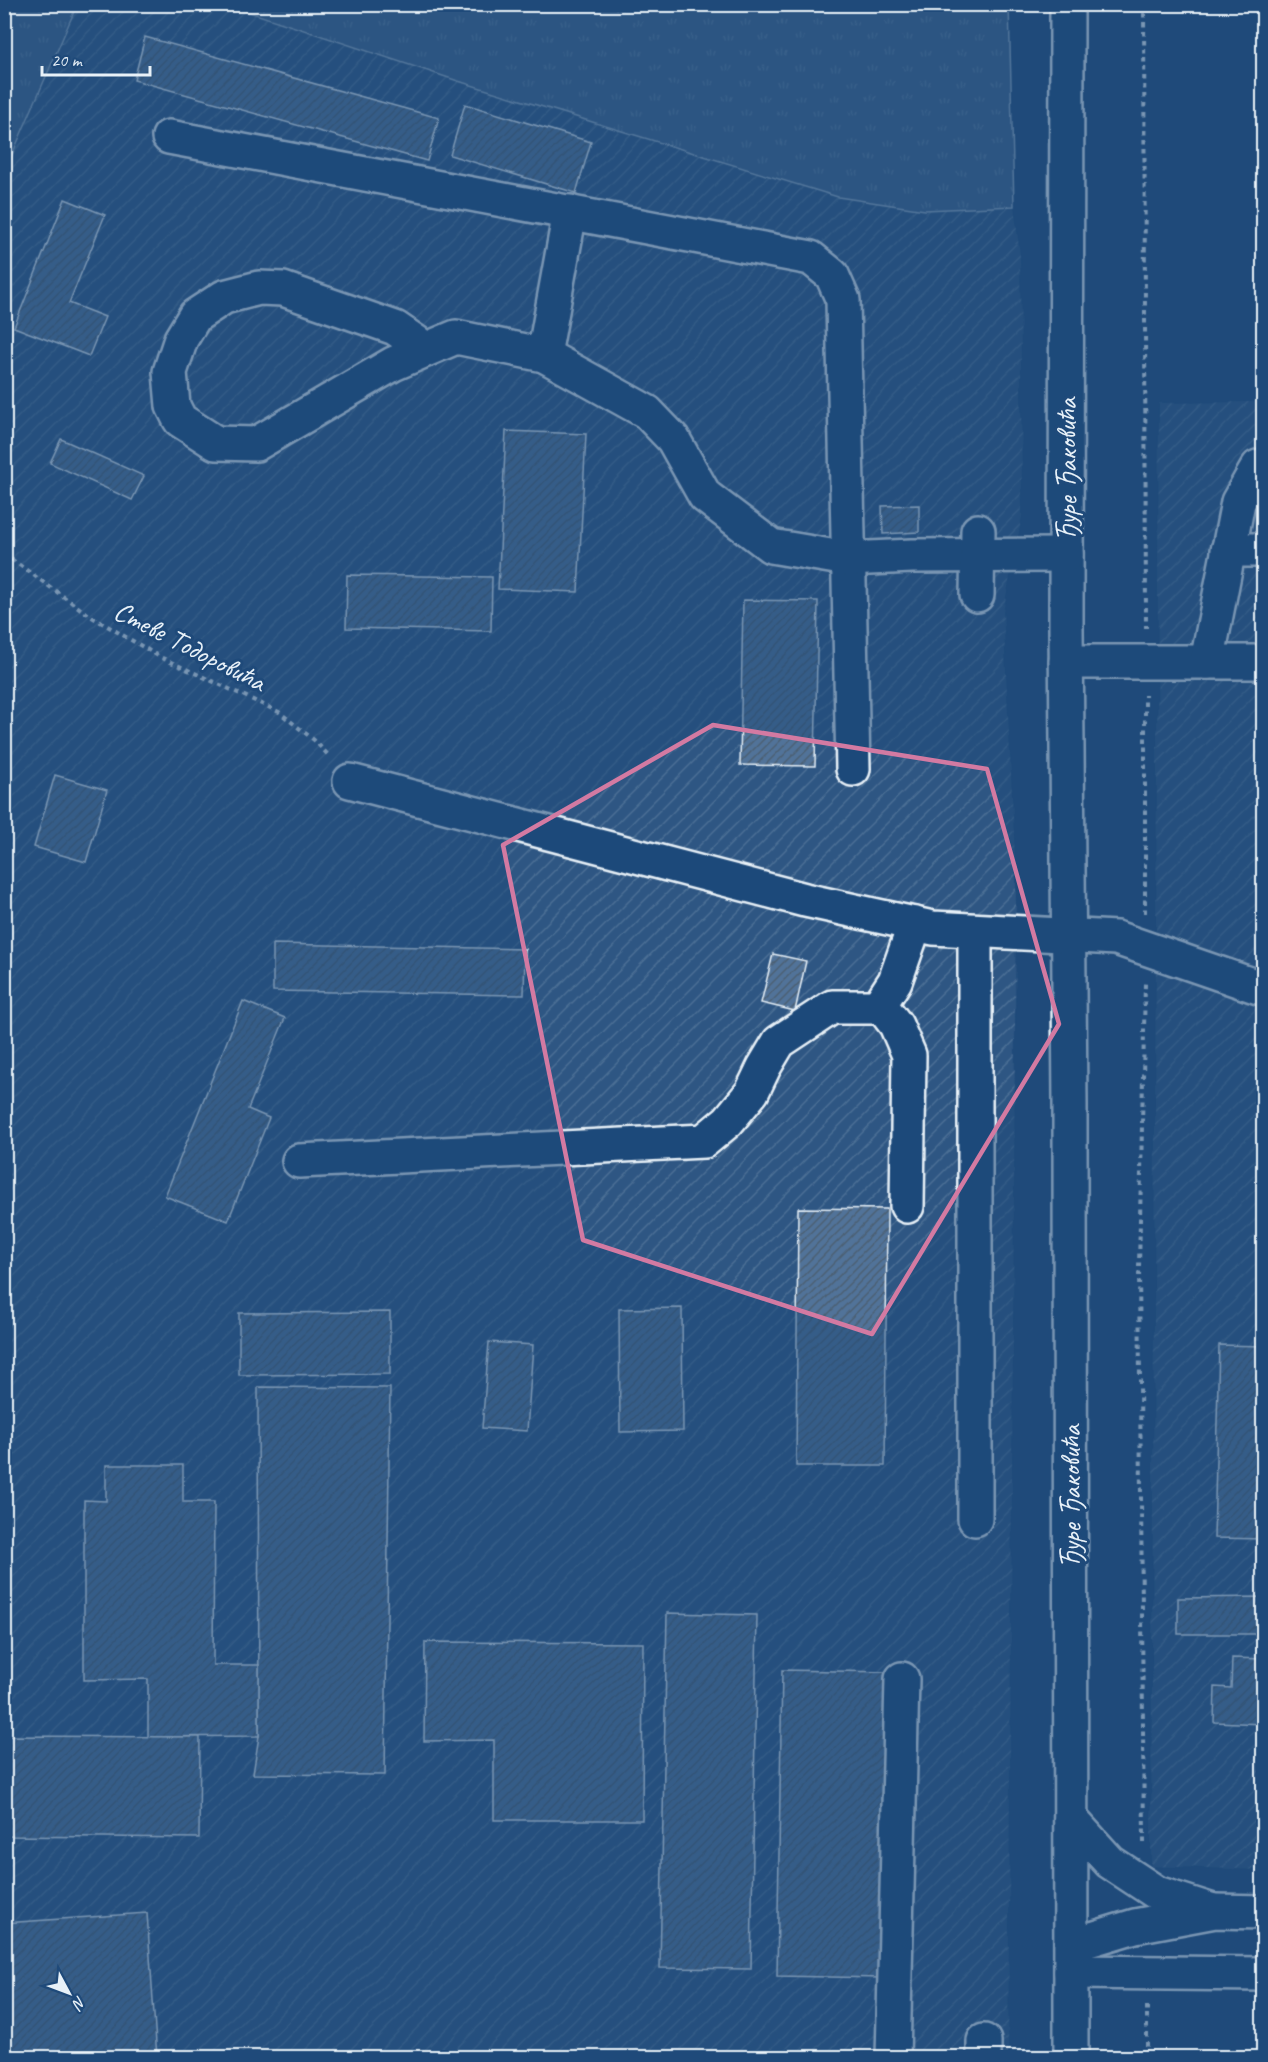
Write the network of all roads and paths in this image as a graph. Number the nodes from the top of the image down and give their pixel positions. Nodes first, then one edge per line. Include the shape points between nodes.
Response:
1 (1067, 4) edge
2 (1144, 4) edge
3 (169, 137) dead end
4 (570, 212) junction
5 (423, 351) junction
6 (544, 355) junction
7 (1263, 465) edge
8 (978, 543) junction
9 (1228, 550) junction
10 (1263, 550) edge
11 (4, 554) edge
12 (1066, 555) junction
13 (848, 559) junction
14 (977, 595) dead end
15 (1066, 662) junction
16 (1146, 662) junction
17 (1207, 662) junction
18 (1263, 662) edge
19 (853, 769) dead end
20 (350, 781) joint
21 (915, 924) junction
22 (975, 930) junction
23 (1068, 936) junction
24 (1146, 948) junction
25 (1263, 989) edge
26 (878, 1007) junction
27 (299, 1161) dead end
28 (907, 1206) dead end
29 (975, 1519) dead end
30 (902, 1678) dead end
31 (1071, 1819) junction
32 (1145, 1885) junction
33 (1215, 1911) junction
34 (1263, 1912) edge
35 (1072, 1958) junction
36 (1146, 1973) junction
37 (1263, 1974) edge
38 (893, 2058) edge
39 (1071, 2058) edge
40 (1147, 2058) edge

1 - 12 street, Ђуре Ђаковића
2 - 16 path
3 - 4 street
4 - 6 street
4 - 13 street via 811,258 832,276 843,300
5 - 5 street via 393,364 256,444 216,443 180,420 172,406 170,372 181,339 195,316 224,297 260,288 283,289 395,328
5 - 6 street via 456,337
6 - 13 street via 646,412 673,439 705,496 771,546
7 - 9 street via 1258,467 1238,502
8 - 12 street
8 - 13 street
8 - 14 street
9 - 10 street
9 - 17 street
11 - 20 path, Стеве Тодоровића via 92,617 160,657 279,712 314,740
12 - 15 street, Ђуре Ђаковића
13 - 19 street
15 - 16 street
15 - 23 street, Ђуре Ђаковића
16 - 17 street
16 - 24 path
17 - 18 street
20 - 21 street via 806,900
21 - 22 street
21 - 26 street via 895,981
22 - 23 street
22 - 29 street
23 - 24 street via 1116,938
23 - 31 street, Ђуре Ђаковића
24 - 25 street
24 - 32 path via 1139,1267
26 - 27 street via 832,1007 779,1042 752,1092 728,1121 704,1141
26 - 28 street via 896,1025 909,1055
30 - 38 street
31 - 32 street via 1110,1862
31 - 35 street, Ђуре Ђаковића
32 - 33 street via 1157,1893
33 - 34 street
33 - 35 street via 1135,1926
35 - 36 street
35 - 39 street, Ђуре Ђаковића
36 - 37 street
36 - 40 path

